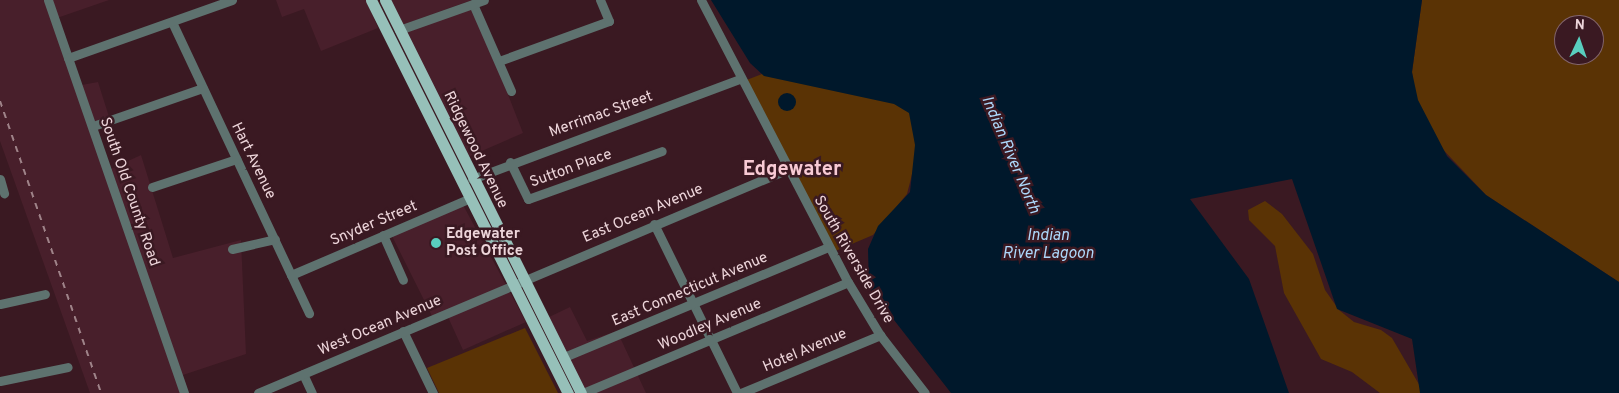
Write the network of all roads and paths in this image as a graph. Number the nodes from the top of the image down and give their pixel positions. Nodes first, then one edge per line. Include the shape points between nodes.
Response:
1 (48, 0) edge
2 (232, 0) edge
3 (371, 0) edge
4 (377, 0) edge
5 (385, 0) edge
6 (484, 0) edge
7 (600, 0) edge
8 (701, 0) edge
9 (473, 4) junction
10 (172, 22) junction
11 (399, 30) junction
12 (68, 58) junction
13 (499, 61) junction
14 (740, 79) junction
15 (203, 88) junction
16 (414, 89) junction
17 (512, 90) dead end
18 (93, 126) junction
19 (452, 139) junction
20 (662, 151) dead end
21 (236, 158) junction
22 (510, 162) junction
23 (786, 170) junction
24 (0, 179) edge
25 (472, 179) junction
26 (152, 187) dead end
27 (4, 192) dead end
28 (468, 199) junction
29 (654, 224) junction
30 (383, 235) junction
31 (275, 239) junction
32 (828, 247) junction
33 (232, 249) dead end
34 (291, 275) junction
35 (403, 280) dead end
36 (524, 280) junction
37 (848, 282) junction
38 (512, 284) junction
39 (45, 294) dead end
40 (694, 303) junction
41 (0, 304) edge
42 (309, 313) dead end
43 (402, 331) junction
44 (880, 335) junction
45 (712, 339) junction
46 (564, 357) junction
47 (68, 367) dead end
48 (303, 374) junction
49 (0, 381) edge
50 (184, 393) edge
51 (258, 393) edge
52 (312, 393) edge
53 (433, 393) edge
54 (568, 393) edge
55 (582, 393) edge
56 (737, 393) edge
57 (741, 393) edge
58 (926, 393) edge

1 - 12 street, South Old County Road
2 - 10 street
3 - 16 main road, Ridgewood Avenue
4 - 11 main road via 389,26
5 - 11 main road, Ridgewood Avenue
6 - 9 street
7 - 13 street via 610,21
8 - 14 street, South Riverside Drive
9 - 11 street
9 - 13 street
10 - 12 street
10 - 15 street, Hart Avenue
11 - 19 main road, Ridgewood Avenue
12 - 18 street, South Old County Road
13 - 17 street
14 - 22 street, Merrimac Street
14 - 23 street, South Riverside Drive
15 - 18 street
15 - 21 street, Hart Avenue
16 - 19 main road via 427,99 445,135
16 - 28 main road, Ridgewood Avenue
18 - 50 street, South Old County Road
19 - 25 main road, Ridgewood Avenue
20 - 22 street, Sutton Place via 528,199
21 - 26 street
21 - 31 street, Hart Avenue
22 - 25 street, Merrimac Street
23 - 29 street, East Ocean Avenue
23 - 32 street, South Riverside Drive
24 - 27 street
25 - 36 main road, Ridgewood Avenue
28 - 30 street, Snyder Street
28 - 38 main road, Ridgewood Avenue
29 - 36 street, East Ocean Avenue
29 - 40 street
30 - 34 street, Snyder Street
30 - 35 street
31 - 33 street
31 - 34 street, Hart Avenue
32 - 37 street, South Riverside Drive
32 - 40 street, East Connecticut Avenue
34 - 42 street, Hart Avenue
36 - 38 street, East Ocean Avenue
36 - 46 main road, Ridgewood Avenue
37 - 44 street, South Riverside Drive
37 - 45 street, Woodley Avenue
38 - 43 street, West Ocean Avenue
38 - 54 main road, Ridgewood Avenue
39 - 41 street
40 - 45 street
40 - 46 street, East Connecticut Avenue
43 - 48 street, West Ocean Avenue
43 - 53 street
44 - 57 street, Hotel Avenue
44 - 58 street, South Riverside Drive
45 - 55 street, Woodley Avenue
45 - 56 street
46 - 55 main road, Ridgewood Avenue
47 - 49 street
48 - 51 street, West Ocean Avenue
48 - 52 street

